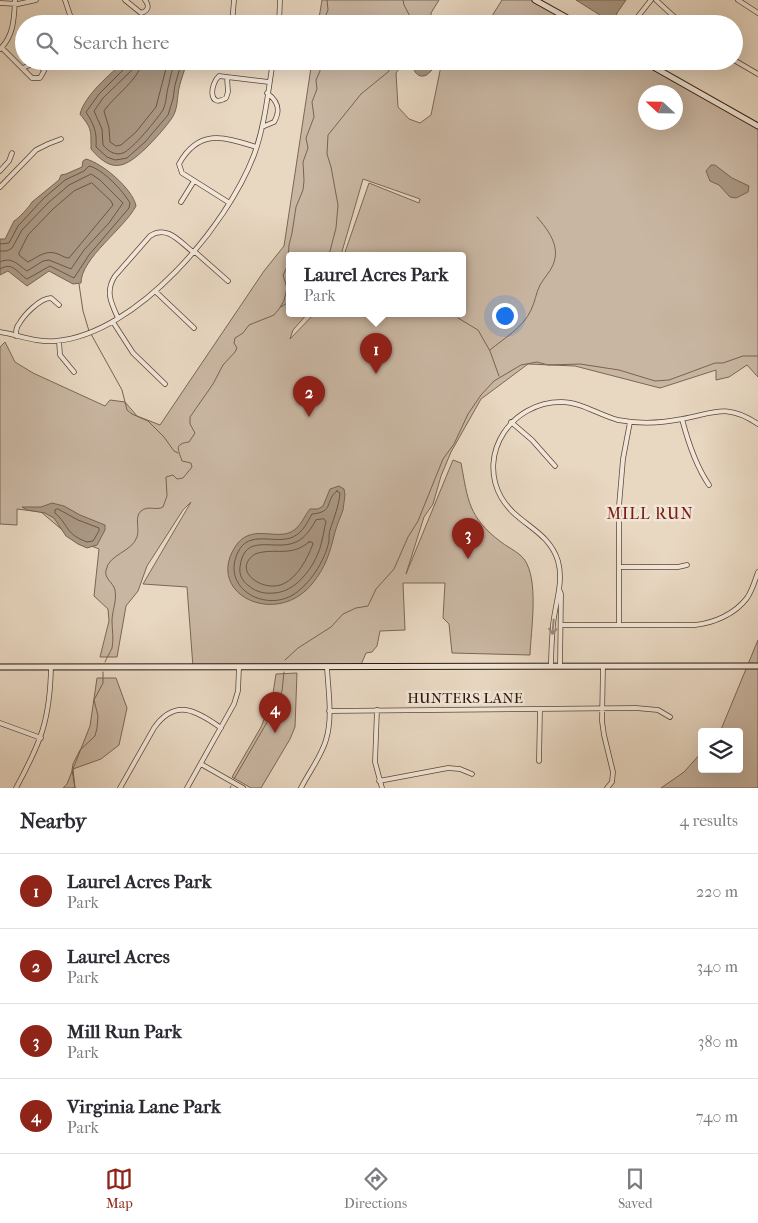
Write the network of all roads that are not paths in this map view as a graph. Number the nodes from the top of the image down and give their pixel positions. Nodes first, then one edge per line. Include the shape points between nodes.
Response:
1 (36, 0) edge
2 (65, 0) edge
3 (125, 0) edge
4 (145, 0) edge
5 (234, 0) edge
6 (280, 0) edge
7 (535, 0) edge
8 (651, 0) edge
9 (656, 0) edge
10 (738, 0) edge
11 (15, 2) edge
12 (0, 4) edge
13 (758, 12) edge
14 (70, 15) edge
15 (233, 15) edge
16 (279, 15) edge
17 (562, 15) edge
18 (639, 15) edge
19 (672, 15) edge
20 (1, 48) edge
21 (15, 61) edge
22 (743, 65) edge
23 (24, 70) edge
24 (43, 70) edge
25 (271, 70) edge
26 (660, 70) edge
27 (758, 74) edge
28 (227, 77) junction
29 (269, 82) junction
30 (268, 93) junction
31 (758, 126) edge
32 (262, 127) junction
33 (61, 139) dead end
34 (256, 148) junction
35 (12, 153) dead end
36 (0, 171) edge
37 (194, 181) junction
38 (0, 187) edge
39 (181, 202) dead end
40 (228, 202) junction
41 (194, 252) junction
42 (228, 282) dead end
43 (155, 291) junction
44 (59, 305) dead end
45 (118, 318) junction
46 (113, 322) junction
47 (194, 328) dead end
48 (0, 332) edge
49 (16, 336) junction
50 (59, 341) junction
51 (74, 372) dead end
52 (165, 384) dead end
53 (682, 419) junction
54 (511, 422) junction
55 (630, 422) junction
56 (758, 424) edge
57 (556, 466) dead end
58 (709, 486) dead end
59 (688, 565) dead end
60 (620, 567) junction
61 (758, 572) edge
62 (560, 589) junction
63 (560, 625) junction
64 (619, 625) junction
65 (560, 665) junction
66 (327, 666) junction
67 (551, 666) junction
68 (603, 666) junction
69 (758, 666) edge
70 (51, 667) junction
71 (239, 667) junction
72 (0, 668) edge
73 (540, 709) junction
74 (601, 709) junction
75 (329, 710) junction
76 (377, 710) junction
77 (670, 717) dead end
78 (0, 723) edge
79 (221, 728) junction
80 (41, 738) junction
81 (539, 761) dead end
82 (201, 764) junction
83 (472, 774) dead end
84 (379, 781) junction
85 (16, 788) edge
86 (120, 788) edge
87 (187, 788) edge
88 (242, 788) edge
89 (301, 788) edge
90 (382, 788) edge
91 (607, 788) edge

1 - 11 street
2 - 14 street
3 - 4 street via 141,14 148,7
5 - 15 street
6 - 16 street
7 - 17 main road
8 - 18 street
9 - 19 street
10 - 13 street
11 - 12 street
11 - 20 street via 11,32
20 - 21 street
22 - 27 street
23 - 24 street via 36,79
25 - 29 street
26 - 31 main road
28 - 28 street via 216,78 212,91 215,100 226,98
28 - 29 street
29 - 30 street
30 - 32 street
30 - 32 street via 277,102 278,110 274,122
32 - 34 street
33 - 38 street via 36,150
34 - 37 street via 222,138 212,137 199,142 179,164 180,170
34 - 40 street
35 - 36 street
37 - 39 street
37 - 40 street
40 - 41 street
41 - 42 street
41 - 43 street
41 - 45 street via 168,233 157,232 150,236 111,284 110,300
43 - 45 street
43 - 47 street
44 - 49 street via 51,298 44,299 20,322
45 - 46 street
46 - 50 street via 84,335
46 - 52 street via 130,349
48 - 49 street
49 - 50 street
50 - 51 street via 60,355
53 - 55 street
53 - 56 street via 724,411
53 - 58 street via 690,446
54 - 55 street via 532,408 562,402
54 - 57 street
54 - 62 street via 494,455 496,484 510,509 553,548 561,572
55 - 60 street via 621,482
59 - 60 street
60 - 64 street
61 - 64 street via 747,599 719,619 695,625
62 - 63 street
62 -> 67 street via 553,625
63 - 64 street
63 - 65 street
65 - 67 main road
65 - 68 main road
66 - 67 main road
66 - 71 main road
66 - 75 street
68 - 69 main road
68 - 74 street
70 - 71 main road
70 - 72 main road
70 - 80 street via 50,703
71 - 79 street via 237,695
73 - 74 street, HUNTERS LANE
73 - 76 street, HUNTERS LANE
73 - 81 street
74 - 77 street, HUNTERS LANE via 658,710
74 - 91 street via 613,772 612,782
75 - 76 street, HUNTERS LANE
75 - 89 street via 326,740
76 - 84 street via 375,762
78 - 80 street
79 - 82 street
79 - 86 street via 193,711 178,709 168,712 154,728
80 - 85 street
82 - 87 street
82 - 88 street
83 - 84 street via 448,768
84 - 90 street

